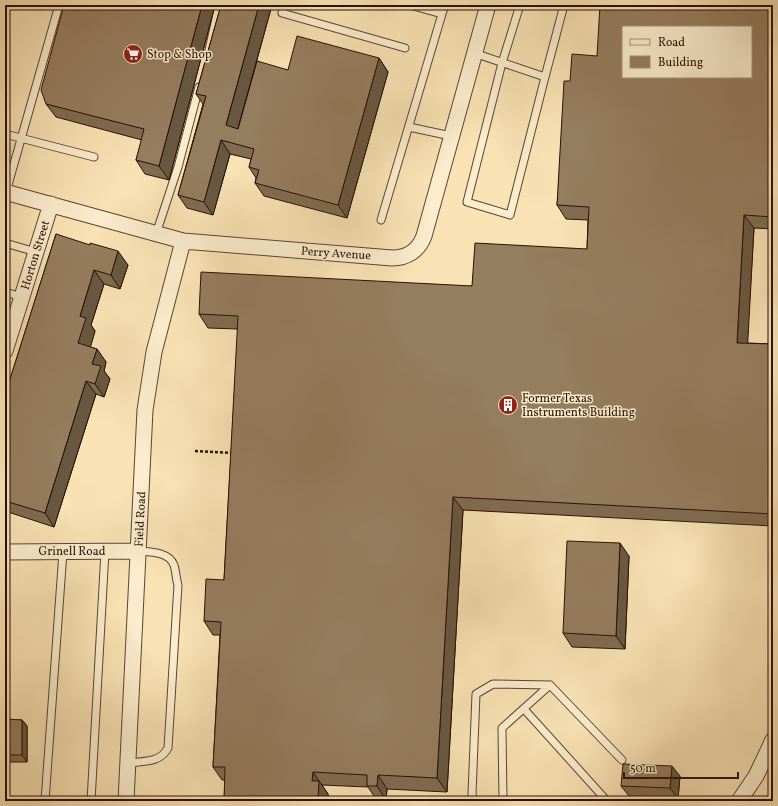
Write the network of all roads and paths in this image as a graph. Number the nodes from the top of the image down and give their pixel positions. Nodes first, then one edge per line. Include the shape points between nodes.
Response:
1 (59, 5) edge
2 (219, 5) edge
3 (284, 5) edge
4 (410, 5) edge
5 (445, 5) edge
6 (488, 5) edge
7 (520, 5) edge
8 (564, 5) edge
9 (442, 14) junction
10 (405, 48) dead end
11 (474, 53) junction
12 (207, 54) edge
13 (502, 63) junction
14 (202, 77) edge
15 (545, 77) junction
16 (409, 127) junction
17 (5, 134) edge
18 (451, 136) junction
19 (21, 139) junction
20 (94, 157) dead end
21 (6, 192) edge
22 (50, 204) junction
23 (381, 220) dead end
24 (156, 234) junction
25 (183, 242) junction
26 (5, 243) edge
27 (36, 252) junction
28 (5, 292) edge
29 (22, 297) junction
30 (5, 351) edge
31 (195, 451) dead end
32 (241, 453) edge
33 (105, 551) junction
34 (139, 551) junction
35 (5, 552) edge
36 (63, 552) junction
37 (550, 685) junction
38 (524, 708) junction
39 (773, 740) edge
40 (622, 760) dead end
41 (128, 763) junction
42 (45, 801) edge
43 (91, 801) edge
44 (126, 801) edge
45 (474, 801) edge
46 (503, 801) edge
47 (607, 801) edge
48 (739, 801) edge

1 - 19 lane
2 - 12 lane
3 - 10 lane via 282,13
4 - 9 lane
5 - 9 lane
6 - 11 street, Perry Avenue
7 - 13 lane
8 - 15 lane
9 - 16 lane
11 - 13 lane
11 - 18 street, Perry Avenue
13 - 15 lane
13 - 15 lane via 467,202 510,215
14 - 24 lane via 178,167
16 - 18 lane
16 - 23 lane
17 - 19 lane
18 - 25 street, Perry Avenue via 423,239 415,251 406,256 392,258
19 - 20 lane
19 - 21 lane
21 - 22 street, Perry Avenue
22 - 24 street, Perry Avenue
22 - 27 street, Horton Street
24 - 25 street, Perry Avenue
25 - 34 street, Field Road via 148,382
26 - 27 lane
27 - 29 street, Horton Street
28 - 29 lane
29 - 30 street, Horton Street
31 - 32 path
33 - 34 street, Grinell Road
33 - 36 street, Grinell Road
33 - 43 lane
34 - 41 street, Field Road
34 - 41 lane via 166,556 173,564 178,585 168,748 158,759
35 - 36 street, Grinell Road
36 - 42 lane
37 - 38 lane
37 - 40 lane
37 - 45 lane via 493,684 476,694 472,794
38 - 46 lane via 502,728
38 - 47 lane
39 - 48 street via 756,776
41 - 44 street, Field Road

